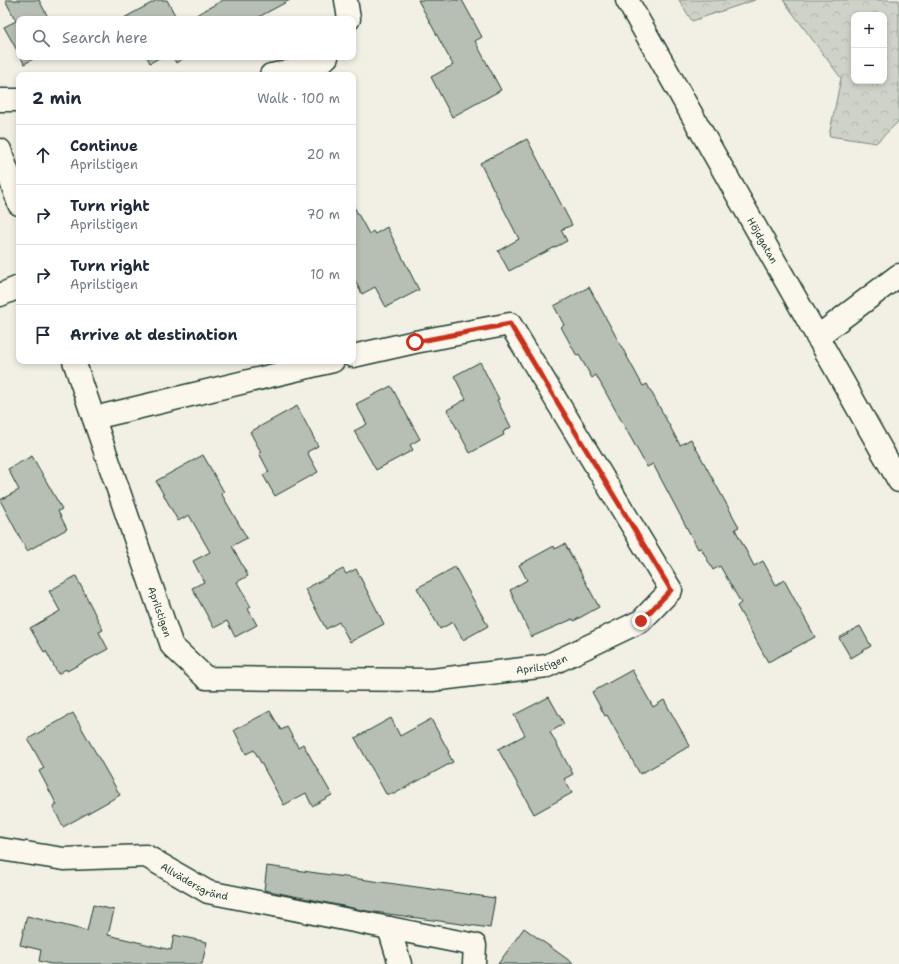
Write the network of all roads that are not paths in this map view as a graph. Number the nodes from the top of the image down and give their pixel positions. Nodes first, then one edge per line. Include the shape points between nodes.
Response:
1 (346, 0) edge
2 (627, 0) edge
3 (349, 16) edge
4 (324, 60) edge
5 (286, 72) edge
6 (0, 100) edge
7 (16, 100) edge
8 (0, 150) edge
9 (16, 195) edge
10 (899, 275) edge
11 (16, 288) edge
12 (0, 295) edge
13 (817, 337) junction
14 (356, 355) edge
15 (75, 364) edge
16 (320, 364) edge
17 (94, 418) junction
18 (899, 481) edge
19 (0, 849) edge
20 (389, 928) junction
21 (400, 964) edge
22 (474, 964) edge

1 - 3 street
2 - 13 street, Höjdgatan
4 - 5 street via 317,66
6 - 7 street
8 - 9 street
10 - 13 street
11 - 12 street
13 - 18 street, Höjdgatan
14 - 17 street, Aprilstigen via 510,324 671,590 641,621 547,666 432,680 206,678 172,646
15 - 17 street, Aprilstigen
16 - 17 street
19 - 20 street, Allvädersgränd via 64,859 146,856 208,892
20 - 21 street
20 - 22 street, Allvädersgränd via 474,945

